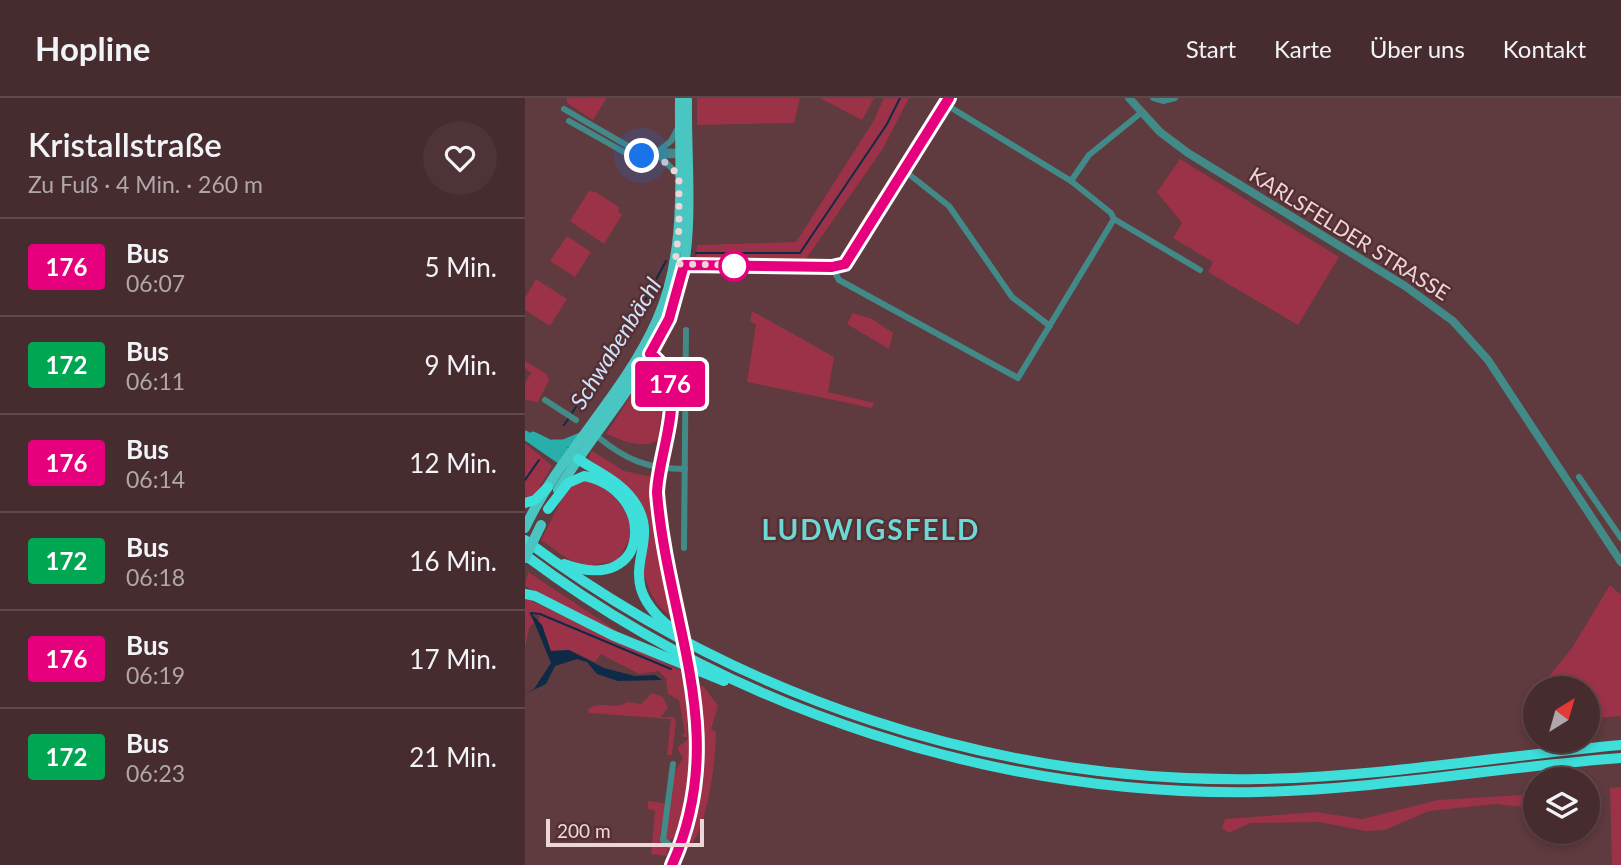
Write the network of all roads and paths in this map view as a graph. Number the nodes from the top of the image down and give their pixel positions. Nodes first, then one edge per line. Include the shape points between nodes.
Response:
1 (680, 98) edge
2 (687, 98) edge
3 (1129, 98) edge
4 (1153, 98) edge
5 (1175, 98) edge
6 (947, 101) edge
7 (1142, 112) junction
8 (680, 124) junction
9 (659, 153) junction
10 (682, 154) junction
11 (905, 171) junction
12 (679, 175) junction
13 (1071, 181) junction
14 (1114, 219) junction
15 (680, 264) junction
16 (832, 267) junction
17 (1201, 270) dead end
18 (1050, 326) junction
19 (686, 330) dead end
20 (645, 356) junction
21 (545, 400) dead end
22 (576, 420) dead end
23 (525, 434) edge
24 (581, 437) junction
25 (598, 437) dead end
26 (550, 443) junction
27 (572, 459) junction
28 (658, 468) junction
29 (685, 469) junction
30 (1579, 477) dead end
31 (548, 486) junction
32 (525, 503) edge
33 (548, 509) junction
34 (525, 528) edge
35 (1621, 538) edge
36 (525, 540) edge
37 (684, 548) dead end
38 (525, 557) edge
39 (549, 558) junction
40 (1621, 562) edge
41 (525, 594) edge
42 (695, 647) junction
43 (763, 693) junction
44 (1621, 745) edge
45 (1621, 758) edge
46 (673, 764) dead end
47 (678, 850) junction
48 (672, 865) edge

1 - 8 main road
2 - 10 main road
3 - 7 street, KARLSFELDER STRASSE
4 - 5 street
6 - 11 street
6 - 13 street
7 - 13 street via 1089,155
7 - 40 street, KARLSFELDER STRASSE via 1188,153 1405,286 1453,321 1489,360
8 - 9 street
8 - 10 main road
9 - 9 street via 635,150 566,115 625,154
9 - 10 street
9 - 12 street
10 - 12 main road
10 - 15 main road
11 - 16 street via 849,260
11 - 18 street via 949,206 1012,297
12 - 15 main road
13 - 14 street
14 - 17 street
14 - 18 street
15 - 16 street
15 - 20 main road
16 - 18 street via 839,280 1011,376 1020,376
19 - 29 street
20 - 24 main road
20 - 27 main road
20 - 28 street via 670,383 673,401
21 - 22 street
23 - 26 main road
23 - 27 main road
24 - 26 main road
24 - 27 main road
25 - 28 street via 625,458
26 - 27 main road
27 - 31 main road
27 - 33 main road
27 - 42 highway via 615,482 635,502 643,522 638,572 642,593 655,615
28 - 29 street
28 - 47 street, bridge via 659,514 698,721 698,772 690,819
29 - 37 street
30 - 35 street
31 - 32 highway via 535,500
31 - 34 main road
33 - 38 main road, bridge
33 - 39 highway via 572,480 588,477 624,500 636,531 626,557 604,571 585,571
36 - 39 highway
38 - 43 highway via 641,631
39 - 42 highway
41 - 43 highway via 702,675
42 - 44 highway via 802,696 880,724 1002,756 1106,773 1218,780 1304,778
43 - 45 highway via 937,754 1058,778 1162,789 1311,790
46 - 47 street via 663,840
47 - 48 street

